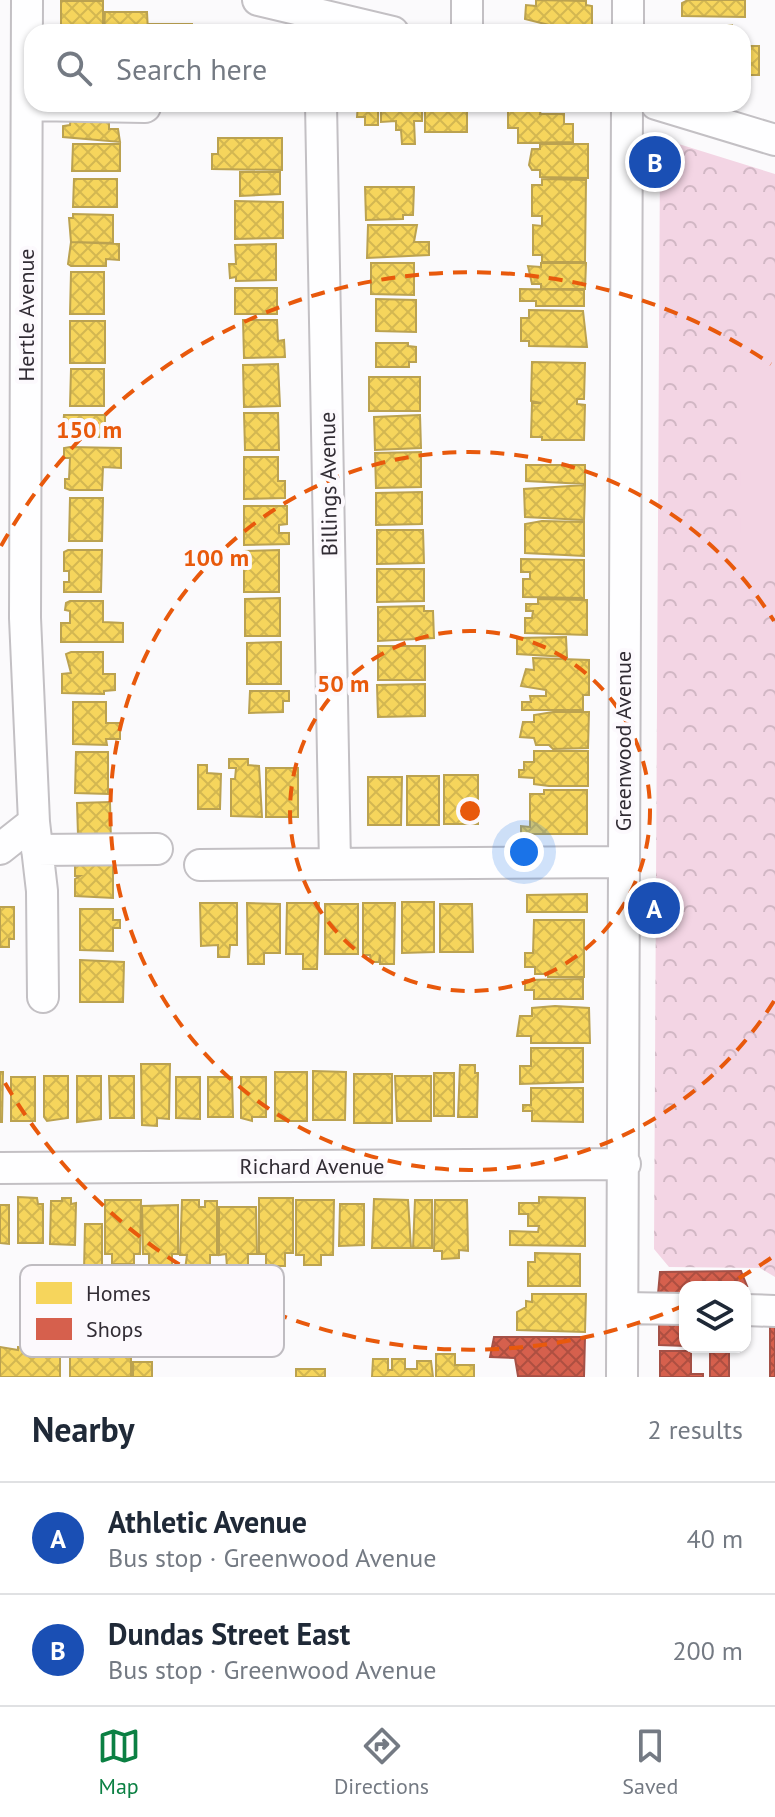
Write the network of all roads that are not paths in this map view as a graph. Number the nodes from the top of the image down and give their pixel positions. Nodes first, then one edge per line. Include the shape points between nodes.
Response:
1 (27, 0) edge
2 (258, 0) edge
3 (467, 0) edge
4 (628, 0) edge
5 (317, 15) edge
6 (357, 24) edge
7 (467, 24) edge
8 (628, 24) edge
9 (13, 69) edge
10 (24, 97) edge
11 (27, 112) edge
12 (321, 112) edge
13 (627, 112) edge
14 (682, 112) edge
15 (775, 140) edge
16 (36, 836) junction
17 (0, 849) edge
18 (157, 849) dead end
19 (622, 862) junction
20 (335, 864) junction
21 (200, 865) dead end
22 (43, 997) dead end
23 (625, 1164) junction
24 (0, 1168) edge
25 (624, 1308) junction
26 (679, 1309) edge
27 (751, 1310) edge
28 (775, 1311) edge
29 (622, 1377) edge

1 - 9 street, Hertle Avenue
2 - 5 street
3 - 7 street
4 - 8 street
5 - 6 street
9 - 10 street, Hertle Avenue
11 - 16 street, Hertle Avenue via 25,618
12 - 20 street, Billings Avenue
13 - 19 street, Greenwood Avenue
14 - 15 street
16 - 17 street
16 - 18 street
16 - 22 street, Hertle Avenue
19 - 20 street
19 - 23 street, Greenwood Avenue
20 - 21 street
23 - 24 street, Richard Avenue
23 - 25 street, Greenwood Avenue
25 - 26 street
25 - 29 street, Greenwood Avenue
27 - 28 street

